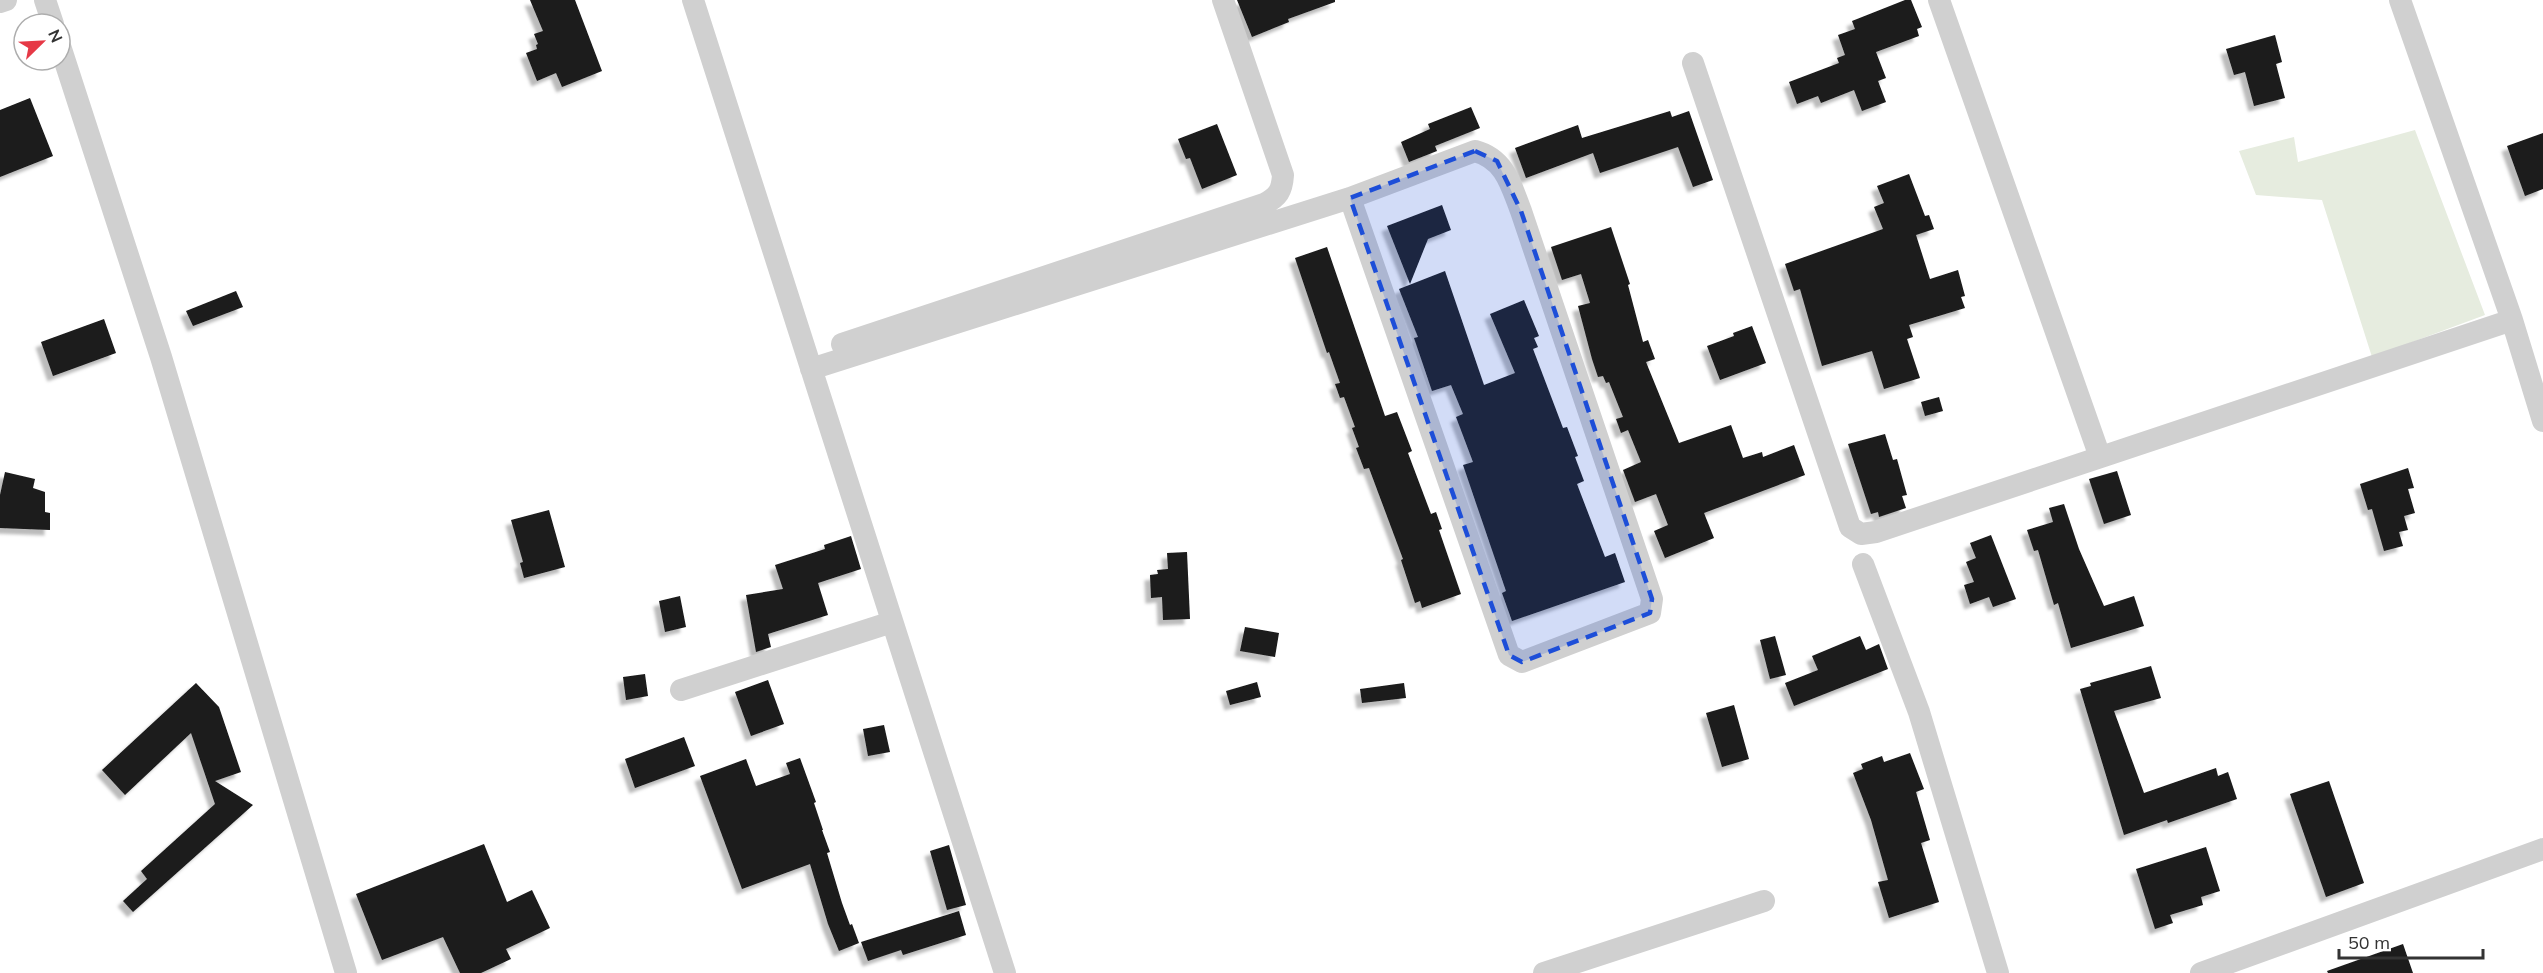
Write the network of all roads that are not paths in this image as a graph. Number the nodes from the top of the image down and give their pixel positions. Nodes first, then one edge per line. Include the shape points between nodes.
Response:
1 (6, 0) edge
2 (693, 0) edge
3 (1222, 0) edge
4 (1940, 0) edge
5 (2400, 0) edge
6 (0, 2) edge
7 (1693, 63) dead end
8 (69, 72) edge
9 (1350, 198) junction
10 (2511, 321) junction
11 (809, 362) junction
12 (2543, 421) edge
13 (2100, 458) junction
14 (1863, 564) dead end
15 (892, 622) junction
16 (681, 690) dead end
17 (2543, 849) edge
18 (1764, 901) dead end
19 (346, 973) edge
20 (1005, 973) edge
21 (1544, 973) edge
22 (1998, 973) edge
23 (2201, 973) edge

1 - 6 street
2 - 11 street
3 - 11 street via 1282,175 1282,187 1276,198
4 - 13 street
5 - 10 street
7 - 13 street via 1850,527 1861,534 1876,532
8 - 19 street via 162,357
9 - 9 street via 1475,151 1488,154 1508,175 1652,599 1650,613 1522,662 1509,655
9 - 11 street
10 - 12 street
10 - 13 street
11 - 15 street
14 - 22 street via 1919,712
15 - 16 street
15 - 20 street
17 - 23 street
18 - 21 street

